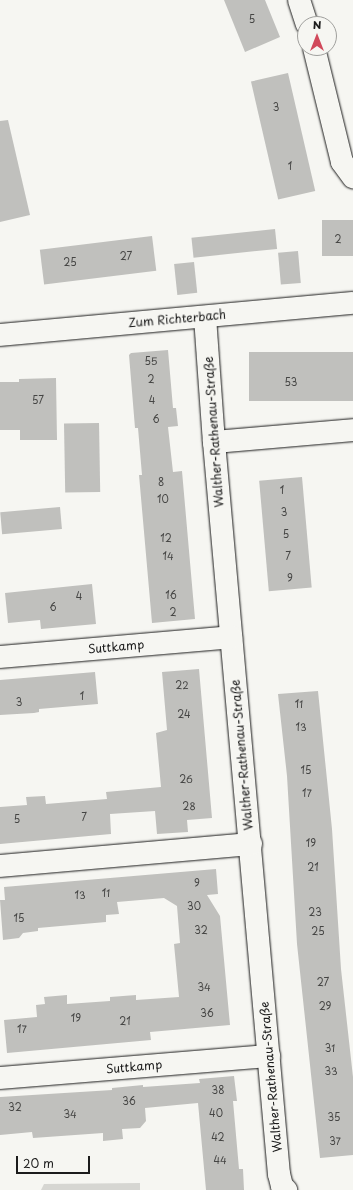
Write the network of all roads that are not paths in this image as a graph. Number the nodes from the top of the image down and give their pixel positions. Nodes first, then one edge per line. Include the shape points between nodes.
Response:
1 (299, 0) edge
2 (304, 16) edge
3 (316, 56) edge
4 (353, 177) edge
5 (353, 303) edge
6 (205, 317) junction
7 (0, 335) edge
8 (353, 430) edge
9 (214, 442) junction
10 (231, 637) junction
11 (0, 657) edge
12 (251, 844) junction
13 (0, 866) edge
14 (269, 1056) junction
15 (0, 1078) edge
16 (286, 1190) edge

1 - 2 street
3 - 4 street via 342,162
5 - 6 street, Zum Richterbach
6 - 7 street, Zum Richterbach
6 - 9 street, Walther-Rathenau-Straße
8 - 9 street
9 - 10 street, Walther-Rathenau-Straße
10 - 11 street, Suttkamp
10 - 12 street, Walther-Rathenau-Straße
12 - 13 street
12 - 14 street, Walther-Rathenau-Straße
14 - 15 street, Suttkamp
14 - 16 street, Walther-Rathenau-Straße via 279,1174 282,1186

